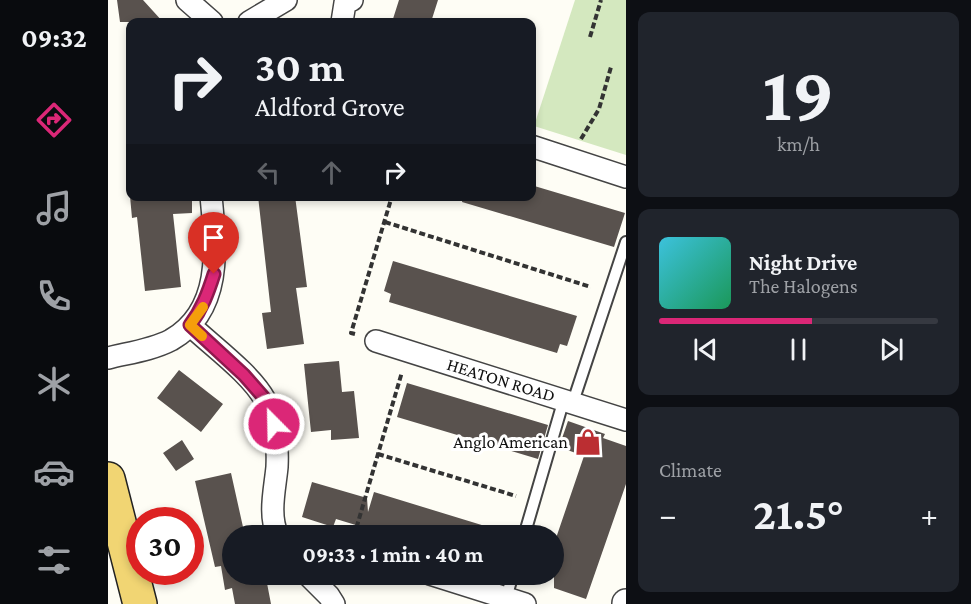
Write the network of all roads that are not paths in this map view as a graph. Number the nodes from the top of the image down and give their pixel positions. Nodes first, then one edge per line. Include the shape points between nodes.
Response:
1 (187, 0) edge
2 (286, 0) edge
3 (207, 18) edge
4 (256, 18) edge
5 (536, 148) edge
6 (626, 177) edge
7 (211, 201) edge
8 (626, 242) edge
9 (190, 325) junction
10 (376, 341) road end
11 (108, 358) edge
12 (568, 401) junction
13 (626, 420) edge
14 (108, 479) edge
15 (276, 525) edge
16 (527, 525) edge
17 (318, 585) edge
18 (465, 585) edge
19 (514, 585) edge
20 (516, 601) edge
21 (140, 604) edge
22 (334, 604) edge

1 - 3 street
2 - 4 street
5 - 6 street
7 - 9 street via 214,274 200,312
8 - 12 lane
9 - 11 street via 170,340
9 - 15 street via 265,399 274,424 278,454 273,511
10 - 12 street, HEATON ROAD
12 - 13 street, HEATON ROAD
12 - 16 lane
14 - 21 main road
17 - 22 street
18 - 20 street
19 - 20 lane

